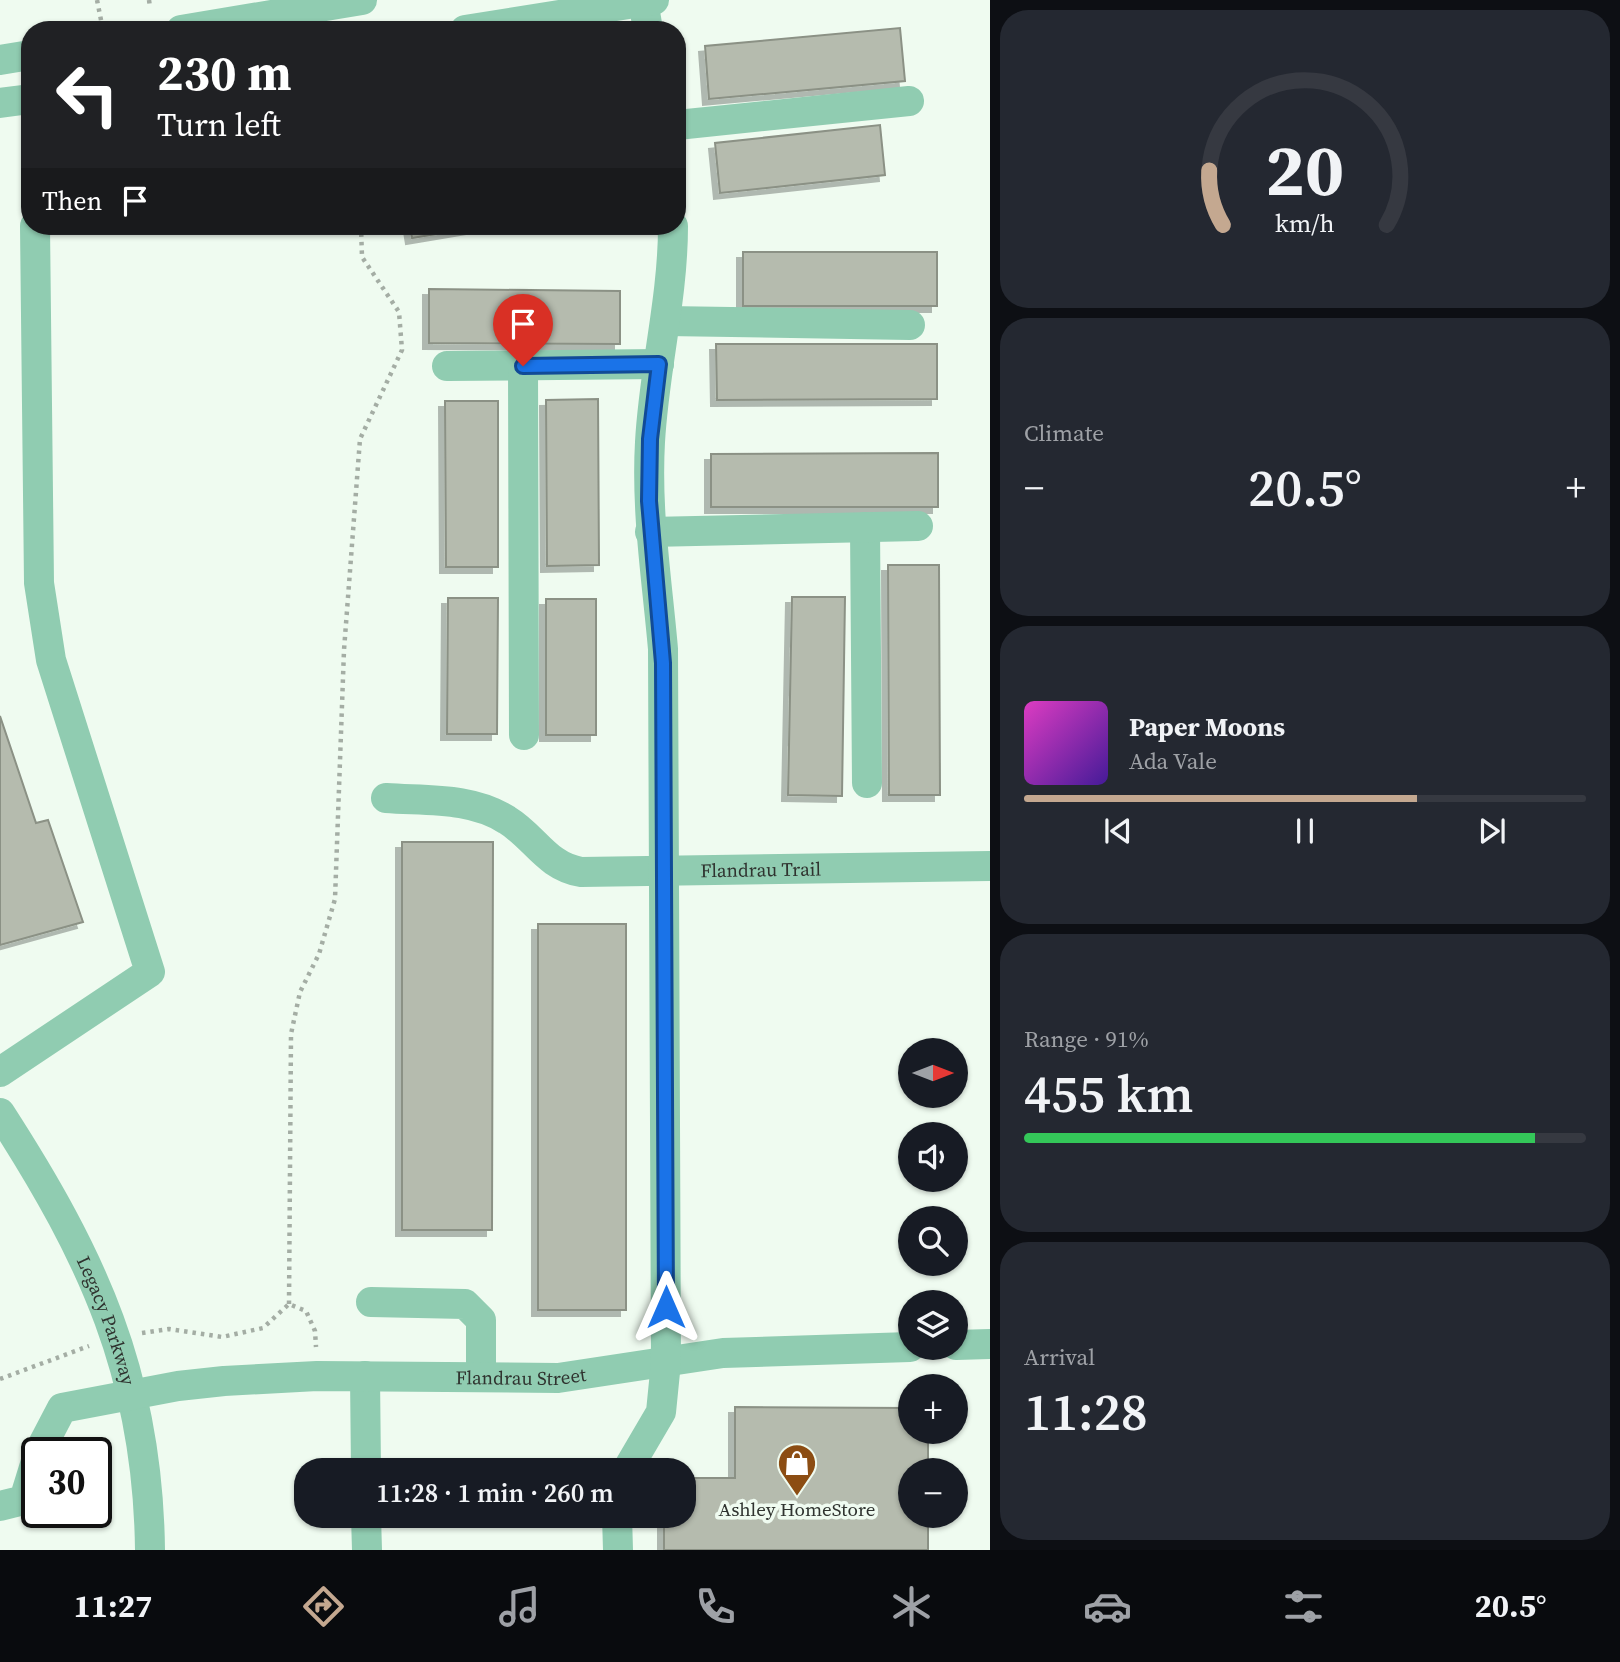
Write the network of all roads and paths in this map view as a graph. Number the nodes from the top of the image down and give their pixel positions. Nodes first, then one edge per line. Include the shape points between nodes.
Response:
1 (97, 0) edge
2 (149, 0) edge
3 (362, 0) edge
4 (150, 7) dead end
5 (647, 8) edge
6 (101, 21) edge
7 (266, 21) edge
8 (539, 21) edge
9 (21, 56) edge
10 (0, 60) edge
11 (21, 100) edge
12 (909, 101) dead end
13 (0, 103) edge
14 (686, 124) edge
15 (35, 235) edge
16 (361, 235) edge
17 (672, 235) edge
18 (666, 321) junction
19 (910, 326) dead end
20 (659, 364) junction
21 (447, 366) dead end
22 (523, 366) junction
23 (918, 526) dead end
24 (865, 527) junction
25 (650, 532) junction
26 (524, 735) dead end
27 (867, 783) dead end
28 (386, 799) dead end
29 (990, 866) edge
30 (664, 869) junction
31 (0, 1072) edge
32 (0, 1113) edge
33 (371, 1302) dead end
34 (289, 1304) junction
35 (116, 1338) junction
36 (990, 1344) edge
37 (968, 1345) edge
38 (898, 1347) edge
39 (666, 1362) junction
40 (317, 1376) junction
41 (365, 1376) junction
42 (481, 1377) junction
43 (0, 1379) edge
44 (132, 1394) junction
45 (47, 1437) edge
46 (366, 1458) edge
47 (634, 1458) edge
48 (21, 1501) edge
49 (0, 1506) edge
50 (366, 1528) edge
51 (617, 1528) edge
52 (150, 1550) edge
53 (367, 1550) edge
54 (618, 1550) edge

1 - 6 path
2 - 4 path
3 - 7 street
5 - 8 street
9 - 10 street
11 - 13 street
12 - 14 street
15 - 31 street via 39,583 51,660 150,972
16 - 34 path via 362,257 399,312 402,349 360,439 344,650 335,899 300,992 291,1034
17 - 18 street
18 - 19 street
18 - 20 street
20 - 22 street
20 - 25 street via 650,439
21 - 22 street
22 - 26 street
23 - 24 street
24 - 25 street
24 - 27 street
25 - 30 street via 663,649
28 - 30 street, Flandrau Trail via 473,803 508,820 546,857 573,871
29 - 30 street, Flandrau Trail
30 - 39 street
32 - 35 street, Legacy Parkway via 70,1227
33 - 42 street via 465,1304 481,1321
34 - 35 path via 263,1328 222,1337 169,1329
34 - 40 path via 306,1311 315,1331
35 - 43 path
35 - 44 street, Legacy Parkway
36 - 37 street
38 - 39 street, Flandrau Street via 723,1353
39 - 42 street, Flandrau Street via 558,1378
39 - 47 street via 661,1412
40 - 41 street, Flandrau Street
40 - 44 street, Flandrau Street via 201,1383
41 - 42 street, Flandrau Street
41 - 46 street
44 - 45 street, Flandrau Street via 62,1408
44 - 52 street, Legacy Parkway via 146,1482
48 - 49 street
50 - 53 street
51 - 54 street

